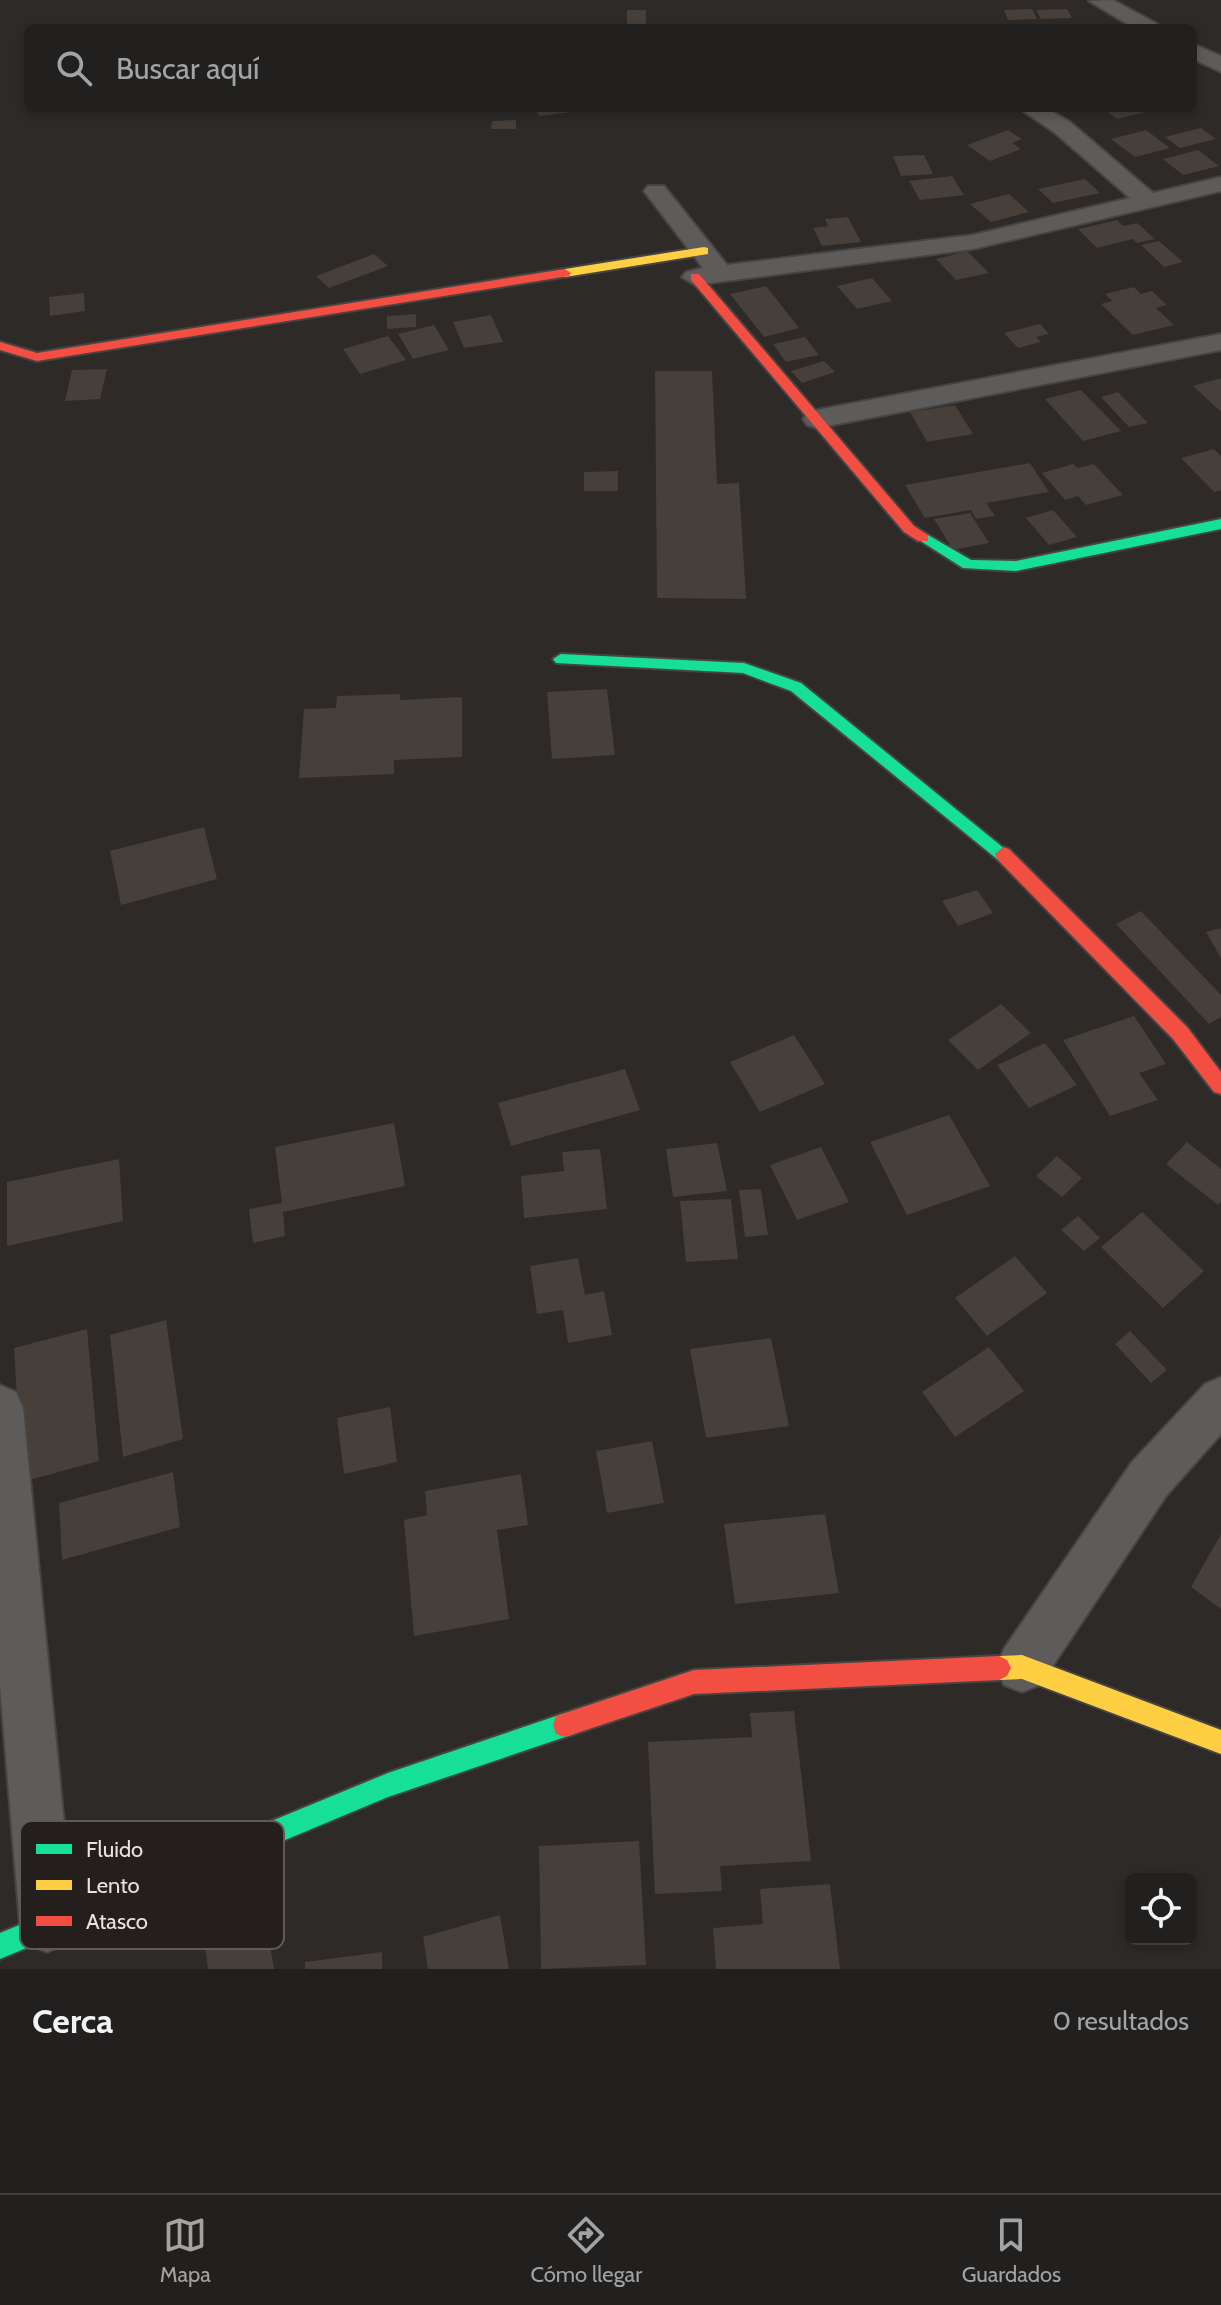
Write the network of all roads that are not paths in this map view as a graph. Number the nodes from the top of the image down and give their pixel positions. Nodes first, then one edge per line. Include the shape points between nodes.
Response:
1 (1099, 1) edge
2 (1142, 24) edge
3 (1197, 52) edge
4 (1221, 65) edge
5 (1037, 112) edge
6 (1221, 184) edge
7 (656, 191) dead end
8 (1148, 201) junction
9 (704, 251) junction
10 (721, 274) junction
11 (695, 277) joint
12 (1221, 342) edge
13 (0, 346) edge
14 (817, 419) junction
15 (1221, 524) edge
16 (561, 659) dead end
17 (1221, 1086) edge
18 (1221, 1400) edge
19 (0, 1408) edge
20 (1022, 1667) junction
21 (1221, 1742) edge
22 (38, 1821) edge
23 (284, 1828) edge
24 (20, 1937) edge
25 (0, 1946) edge

1 - 2 street
3 - 4 street
5 - 8 street via 1062,127
6 - 8 street
7 - 9 street
8 - 10 street via 973,242
9 - 10 street
9 - 13 street via 37,357
10 - 11 street
11 - 14 street
12 - 14 street
14 - 15 street via 909,529 968,565 1016,566
16 - 17 street via 744,668 796,687 1012,862 1180,1033
18 - 20 street via 1149,1479
19 - 22 street
20 - 21 street
20 - 23 street via 694,1682 388,1785
24 - 25 street

